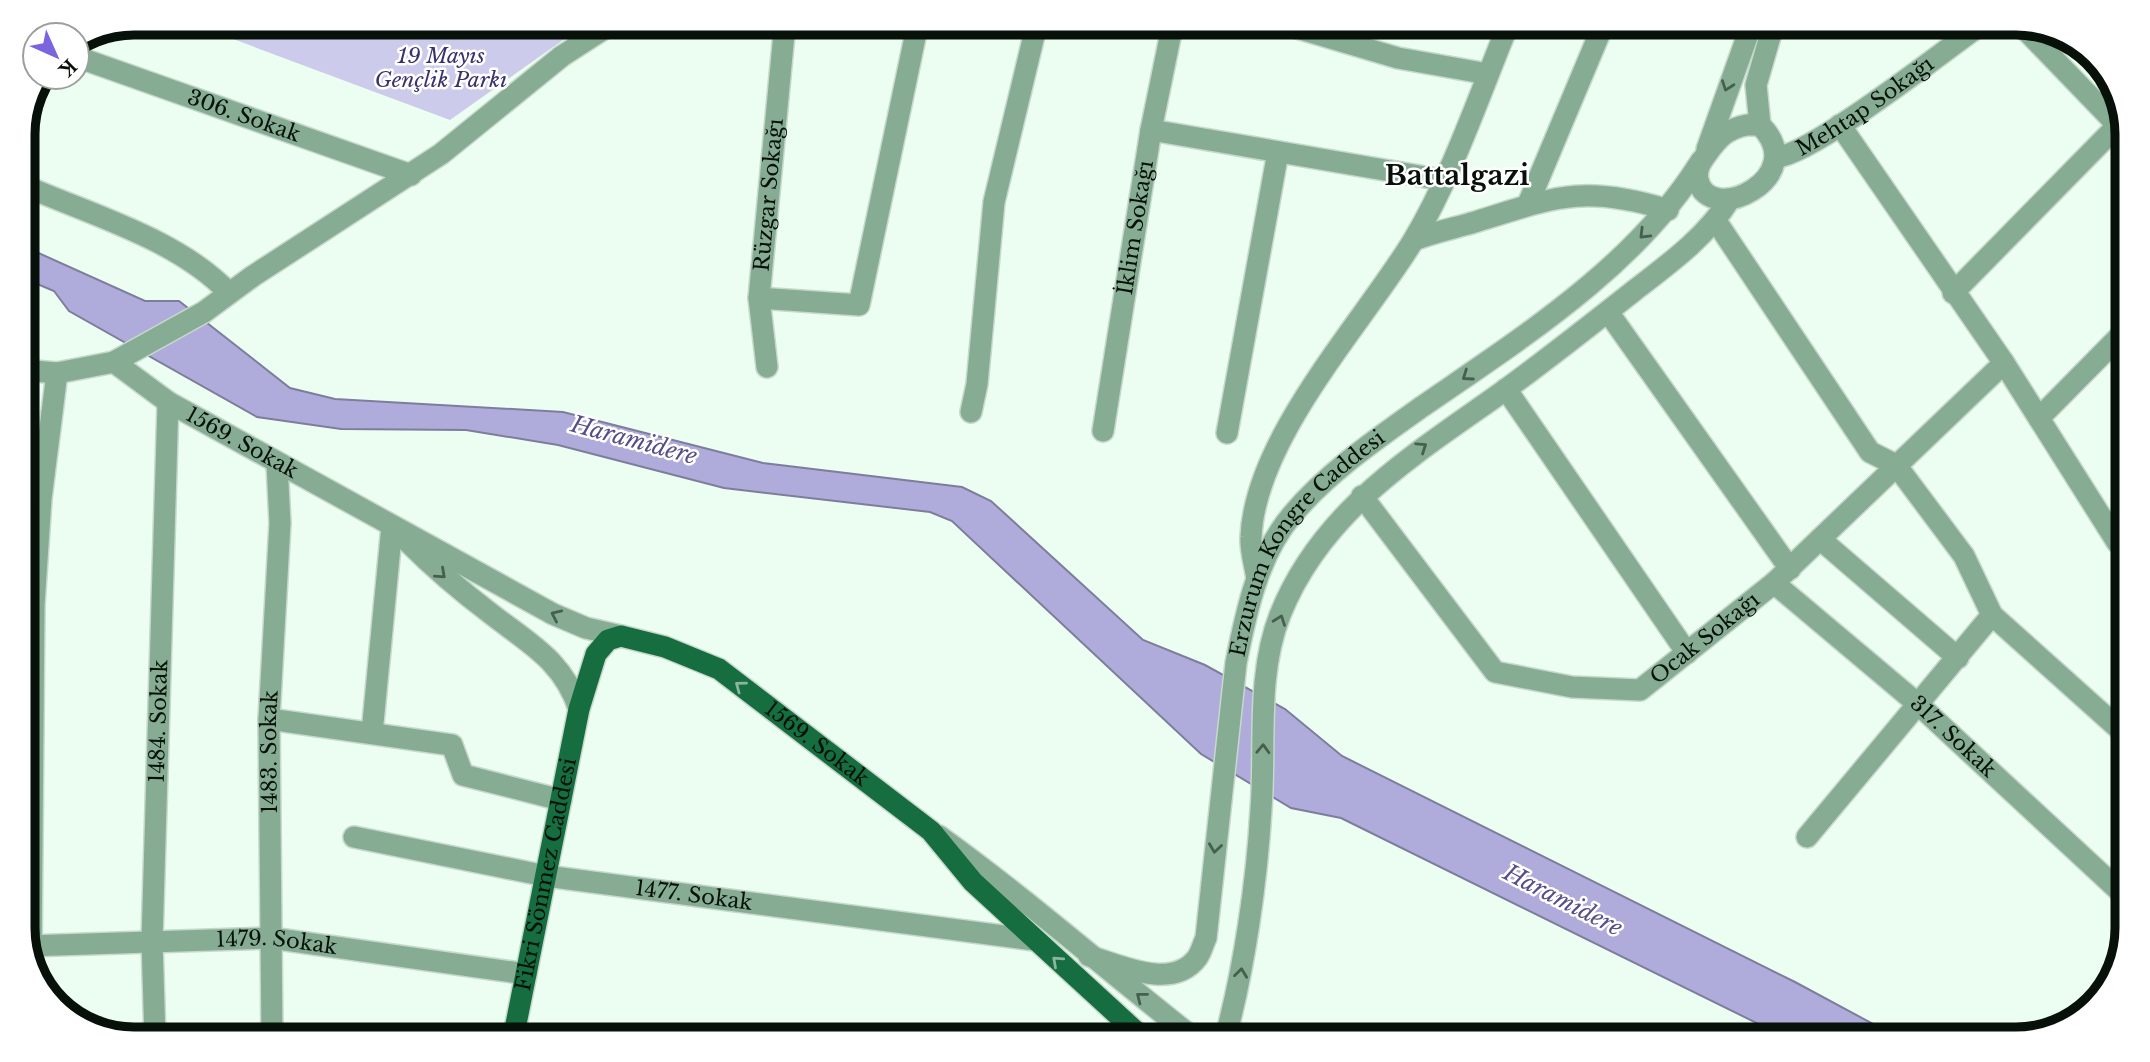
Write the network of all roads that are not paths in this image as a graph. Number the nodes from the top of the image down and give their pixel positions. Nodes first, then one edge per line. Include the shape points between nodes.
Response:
1 (594, 35) edge
2 (784, 35) edge
3 (915, 35) edge
4 (1034, 35) edge
5 (1170, 35) edge
6 (1320, 35) edge
7 (1503, 35) edge
8 (1599, 35) edge
9 (1747, 35) edge
10 (1770, 35) edge
11 (1966, 35) edge
12 (2032, 36) edge
13 (91, 62) edge
14 (1488, 74) junction
15 (2114, 122) edge
16 (1760, 125) junction
17 (1840, 125) junction
18 (1151, 130) junction
19 (2115, 137) edge
20 (1278, 152) junction
21 (1776, 157) junction
22 (1703, 158) junction
23 (411, 175) junction
24 (1443, 180) junction
25 (35, 190) edge
26 (1730, 199) junction
27 (1528, 204) junction
28 (1668, 210) junction
29 (1716, 221) junction
30 (1413, 240) junction
31 (229, 293) junction
32 (1953, 293) junction
33 (759, 298) junction
34 (1608, 312) junction
35 (2115, 341) edge
36 (123, 358) junction
37 (2004, 363) junction
38 (766, 367) dead end
39 (35, 371) edge
40 (57, 373) junction
41 (1506, 389) junction
42 (168, 402) junction
43 (971, 412) dead end
44 (2039, 418) junction
45 (1103, 431) dead end
46 (1227, 433) dead end
47 (277, 464) junction
48 (1896, 465) junction
49 (35, 485) edge
50 (1362, 496) junction
51 (392, 526) junction
52 (2115, 529) edge
53 (1820, 539) junction
54 (1790, 569) junction
55 (1257, 579) junction
56 (1774, 583) junction
57 (1993, 615) junction
58 (621, 636) junction
59 (1687, 653) junction
60 (1958, 658) junction
61 (1919, 705) junction
62 (579, 709) junction
63 (269, 719) junction
64 (2115, 725) edge
65 (372, 733) junction
66 (561, 800) junction
67 (932, 831) junction
68 (354, 837) dead end
69 (1807, 837) dead end
70 (546, 876) junction
71 (2115, 887) edge
72 (271, 938) junction
73 (1034, 940) junction
74 (152, 941) junction
75 (38, 949) edge
76 (1089, 956) junction
77 (526, 974) junction
78 (155, 1027) edge
79 (272, 1027) edge
80 (516, 1027) edge
81 (1131, 1027) edge
82 (1180, 1027) edge
83 (1228, 1027) edge

1 - 23 street
2 - 33 street, Rüzgar Sokağı
3 - 33 street via 859,305
4 - 43 street via 994,202
5 - 18 street, İklim Sokağı
6 - 14 street via 1398,58
7 - 14 street
8 - 27 street
9 -> 22 street
10 - 16 street via 1755,85
11 - 17 street, Mehtap Sokağı
12 - 15 street
13 - 23 street, 306. Sokak
14 - 24 street
16 - 21 street via 1769,134
16 - 22 street via 1729,129
17 - 21 street, Mehtap Sokağı via 1800,151
17 - 32 street
18 - 20 street
18 - 45 street, İklim Sokağı
19 - 32 street
20 - 24 street
20 - 46 street
21 - 26 street via 1765,179
22 - 26 street via 1697,174 1699,186 1716,200
22 - 28 street, Erzurum Kongre Caddesi
23 - 31 street
24 - 30 street
25 - 31 street via 181,253
26 - 29 street, Erzurum Kongre Caddesi
27 - 28 street via 1600,194
27 - 30 street
28 -> 55 street, Erzurum Kongre Caddesi via 1572,297 1322,485 1291,515
29 - 34 street, Erzurum Kongre Caddesi
29 - 48 street via 1870,452
30 - 55 street via 1275,450 1251,537
31 - 36 street
32 - 37 street
33 - 38 street, Rüzgar Sokağı
34 - 41 street, Erzurum Kongre Caddesi
34 - 54 street
35 - 44 street
36 - 40 street
36 - 42 street, 1569. Sokak
37 - 44 street
37 - 48 street, Ocak Sokağı
39 - 40 street
40 - 49 street
50 -> 41 street, Erzurum Kongre Caddesi via 1410,455
41 - 59 street
42 - 47 street, 1569. Sokak
42 - 74 street, 1484. Sokak
44 - 52 street
47 - 51 street, 1569. Sokak
47 - 63 street, 1483. Sokak via 280,523
48 - 53 street, Ocak Sokağı
48 - 57 street via 1964,556
50 - 59 street, Ocak Sokağı via 1494,672 1572,687 1640,690
83 -> 50 street, Erzurum Kongre Caddesi via 1238,993 1261,811 1265,687 1272,645 1281,615 1311,558
58 -> 51 street, 1569. Sokak via 553,614
51 -> 62 street, 1569. Sokak via 441,575 560,669 572,685
51 - 65 street
53 - 54 street, Ocak Sokağı
53 - 60 street
54 - 56 street, Ocak Sokağı
55 -> 76 street, Erzurum Kongre Caddesi via 1236,663 1206,938 1197,958 1179,972 1158,975
56 - 59 street, Ocak Sokağı
56 - 61 street, 317. Sokak
57 - 60 street
57 - 64 street
58 - 62 main road, Fikri Sönmez Caddesi via 608,640 596,654
67 -> 58 main road, 1569. Sokak via 719,669 665,647
60 - 61 street
61 - 69 street
61 - 71 street, 317. Sokak
62 - 66 main road, Fikri Sönmez Caddesi
63 - 65 street
63 - 72 street, 1483. Sokak
65 - 66 street via 453,745 463,775
66 - 70 main road, Fikri Sönmez Caddesi
67 - 73 main road via 973,882
67 - 76 street, 1569. Sokak via 1016,891
68 - 70 street, 1477. Sokak
70 - 73 street, 1477. Sokak
70 - 77 main road, Fikri Sönmez Caddesi
72 - 74 street, 1479. Sokak
72 - 77 street, 1479. Sokak
72 - 79 street, 1483. Sokak
81 -> 73 main road
74 - 75 street, 1479. Sokak
74 - 78 street, 1484. Sokak
82 -> 76 street, 1569. Sokak
77 - 80 main road, Fikri Sönmez Caddesi

